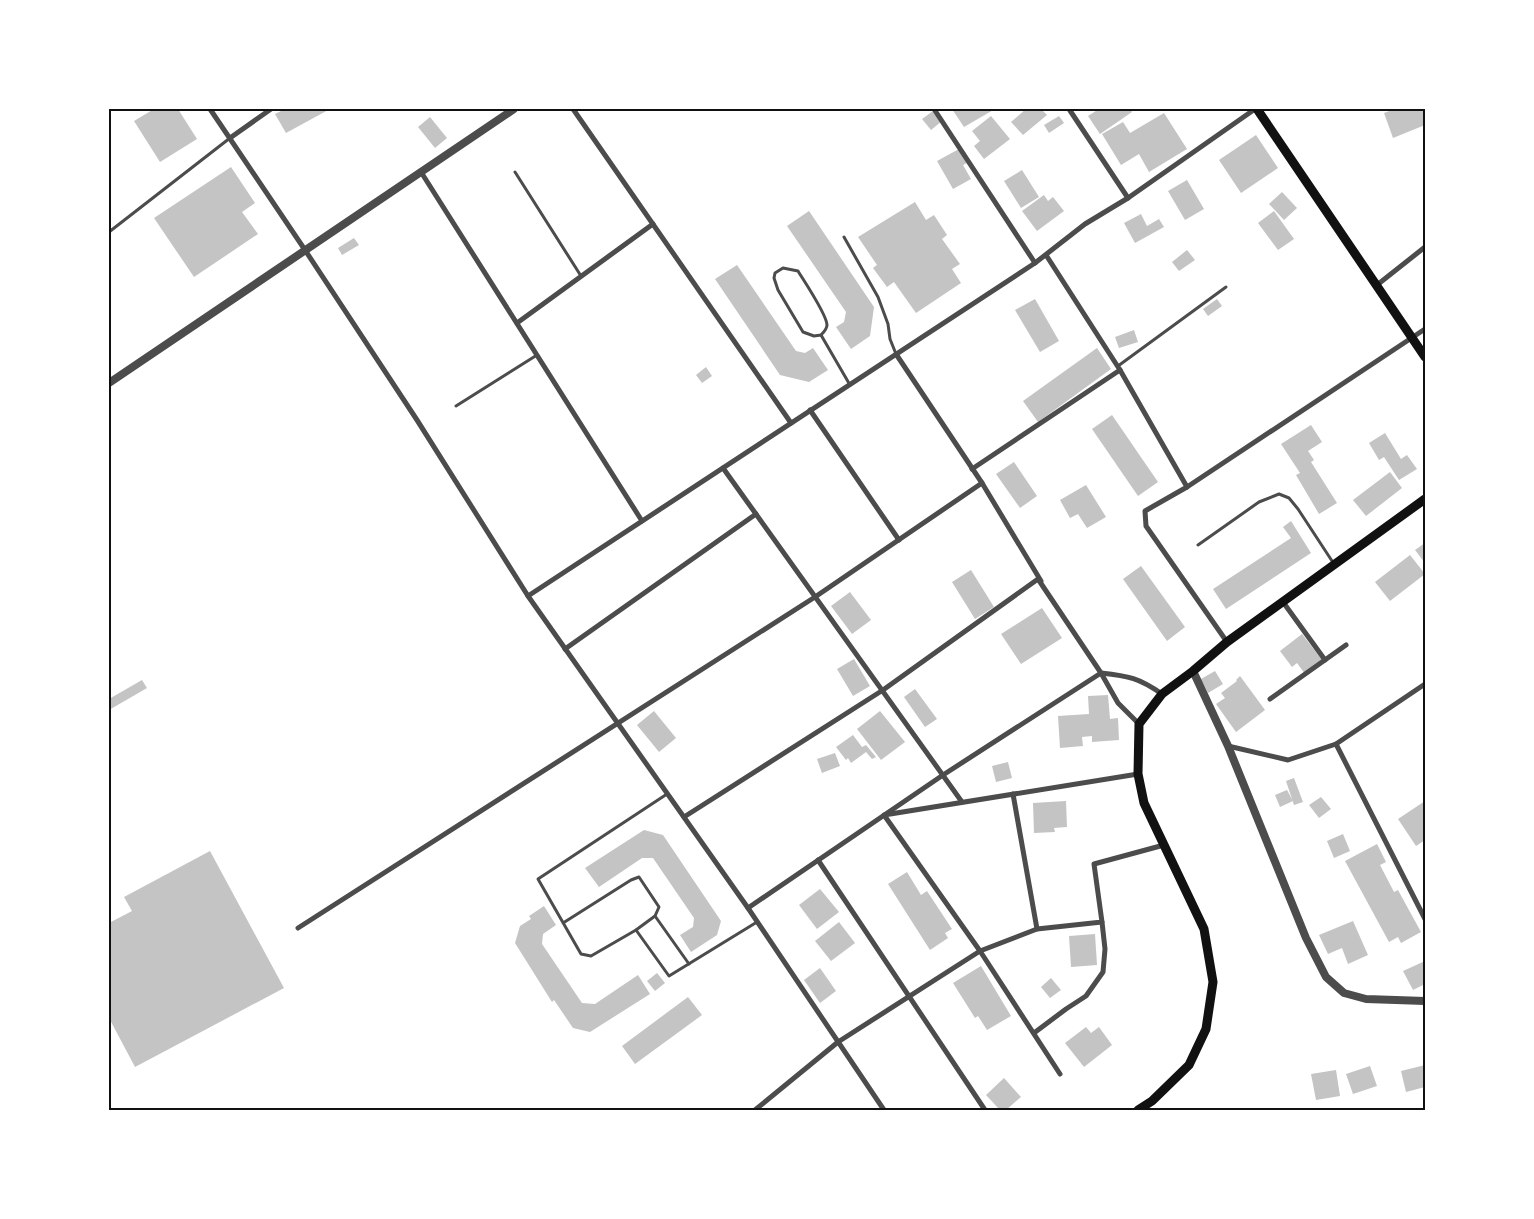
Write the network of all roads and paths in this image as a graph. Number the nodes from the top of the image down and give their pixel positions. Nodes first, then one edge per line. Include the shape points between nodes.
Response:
1 (210, 109) edge
2 (271, 109) edge
3 (514, 109) edge
4 (573, 109) edge
5 (934, 109) edge
6 (1068, 109) edge
7 (1256, 109) edge
8 (230, 138) junction
9 (420, 172) junction
10 (515, 172) dead end
11 (1128, 198) junction
12 (653, 224) junction
13 (109, 232) edge
14 (844, 237) dead end
15 (1425, 247) edge
16 (305, 250) junction
17 (1046, 255) junction
18 (1035, 263) junction
19 (581, 276) junction
20 (1377, 285) junction
21 (1226, 288) dead end
22 (517, 323) junction
23 (1425, 329) edge
24 (821, 335) junction
25 (1412, 337) junction
26 (896, 354) junction
27 (538, 355) junction
28 (1425, 357) edge
29 (1119, 368) junction
30 (109, 383) edge
31 (850, 385) junction
32 (456, 406) dead end
33 (810, 410) junction
34 (791, 423) junction
35 (723, 468) junction
36 (972, 469) junction
37 (982, 483) junction
38 (1187, 488) junction
39 (1425, 499) edge
40 (756, 514) junction
41 (642, 521) junction
42 (899, 540) junction
43 (1198, 545) dead end
44 (1334, 564) junction
45 (1045, 588) junction
46 (528, 596) junction
47 (815, 596) junction
48 (1283, 602) junction
49 (1227, 642) junction
50 (1346, 645) dead end
51 (565, 648) junction
52 (1325, 660) junction
53 (1193, 671) junction
54 (1101, 673) junction
55 (1425, 684) edge
56 (883, 690) junction
57 (1162, 694) junction
58 (1270, 699) dead end
59 (618, 724) junction
60 (1139, 724) junction
61 (1336, 744) junction
62 (1228, 746) junction
63 (1138, 774) junction
64 (943, 775) junction
65 (667, 794) junction
66 (1013, 794) junction
67 (962, 802) junction
68 (884, 815) junction
69 (684, 817) junction
70 (1164, 845) junction
71 (818, 860) junction
72 (748, 908) junction
73 (655, 916) junction
74 (1425, 919) edge
75 (757, 922) junction
76 (1102, 922) junction
77 (563, 923) junction
78 (298, 928) dead end
79 (1037, 929) junction
80 (636, 930) junction
81 (980, 951) junction
82 (689, 964) junction
83 (909, 997) junction
84 (1425, 1001) edge
85 (1034, 1033) junction
86 (838, 1042) junction
87 (1060, 1074) dead end
88 (755, 1110) edge
89 (884, 1110) edge
90 (985, 1110) edge
91 (1138, 1110) edge

1 - 8 street
2 - 8 street
3 - 9 street
4 - 12 street
5 - 18 street
6 - 11 street
7 - 11 street
7 - 20 main road
8 - 13 lane
8 - 16 street
9 - 16 street
9 - 22 street
10 - 19 lane
11 - 17 street via 1085,224
12 - 19 street
12 - 34 street
14 - 26 lane via 878,297
15 - 20 street
16 - 30 street
16 - 46 street
17 - 18 street
17 - 29 street
18 - 26 street
19 - 22 street
20 - 25 main road
21 - 29 lane
22 - 27 street
23 - 25 street
24 - 24 lane via 827,324 824,314 798,270 783,268 775,273 778,290 803,332
24 - 31 lane
25 - 28 main road
25 - 38 street
26 - 31 street
26 - 36 street
27 - 32 lane
27 - 41 street
29 - 36 street
29 - 38 street
31 - 33 street
33 - 34 street
33 - 42 street
34 - 35 street
35 - 40 street
35 - 41 street
36 - 37 street
37 - 42 street
37 - 45 street
38 - 49 street via 1145,511 1146,526
39 - 44 main road
40 - 47 street
40 - 51 street
41 - 46 street
42 - 47 street
43 - 44 lane via 1259,502 1279,494 1289,498 1298,508
44 - 48 main road
45 - 54 street
45 - 56 street via 1038,579
46 - 51 street
47 - 56 street
47 - 59 street
48 - 49 main road
48 - 52 street
49 - 53 main road
50 - 52 street
51 - 59 street
52 - 58 street
53 - 57 main road
53 - 62 street
54 - 57 street via 1129,676
54 - 60 street via 1118,702
54 - 64 street
55 - 61 street
56 - 64 street
56 - 69 street
57 - 60 main road
59 - 65 street
59 - 78 street
60 - 63 main road
61 - 62 street via 1288,760
61 - 74 street
62 - 84 street via 1306,938 1326,977 1344,992 1366,999
63 - 66 street
63 - 70 main road via 1144,803
64 - 67 street
64 - 68 street
65 - 69 street
65 - 77 lane via 538,879
66 - 67 street
66 - 79 street
67 - 68 street
68 - 71 street
68 - 81 street
69 - 72 street
70 - 76 street via 1094,864
70 - 91 main road via 1204,929 1213,982 1206,1029 1189,1065 1152,1101
71 - 72 street
71 - 83 street
72 - 75 street
73 - 77 lane via 659,907 639,878
73 - 80 lane
73 - 82 lane
75 - 82 lane
75 - 86 street
76 - 79 street
76 - 85 street via 1103,972 1086,996
77 - 80 lane via 581,954 591,956
79 - 81 street
80 - 82 lane via 669,976
81 - 83 street
81 - 85 street
83 - 86 street
83 - 90 street
85 - 87 street
86 - 88 street
86 - 89 street

